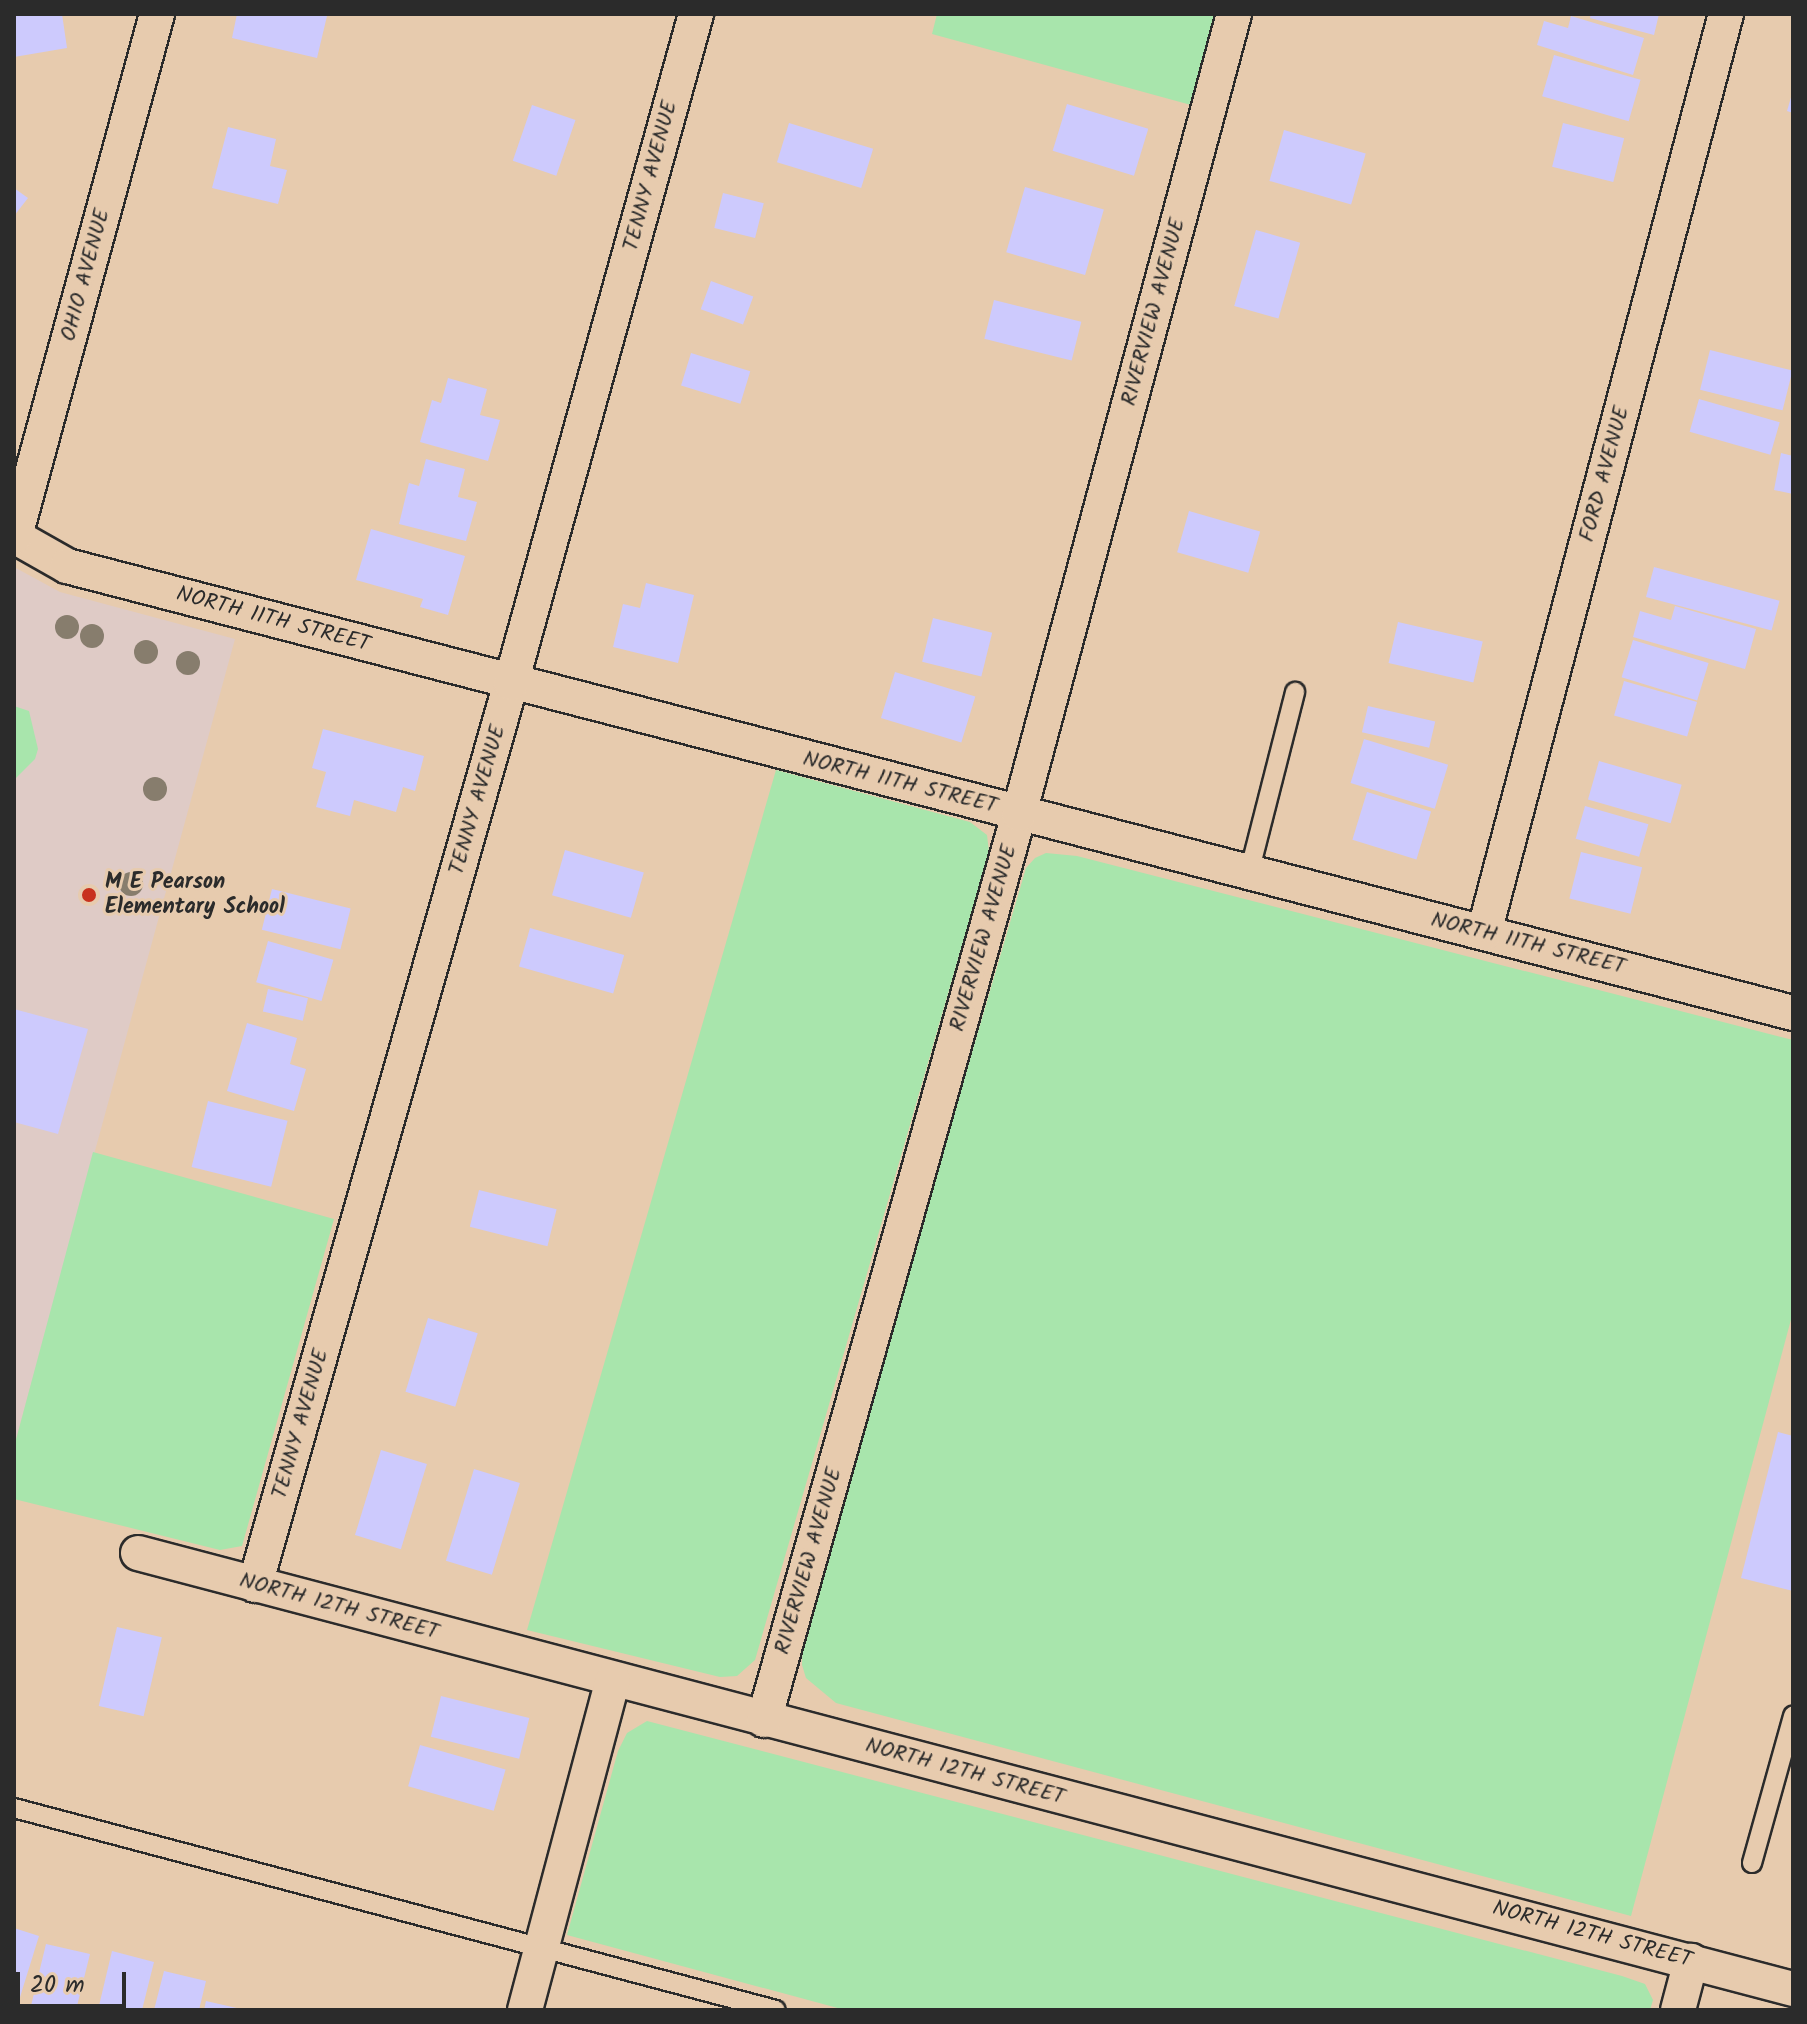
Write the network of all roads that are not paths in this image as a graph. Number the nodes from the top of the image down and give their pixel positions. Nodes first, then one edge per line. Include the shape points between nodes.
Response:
1 (157, 14) edge
2 (696, 14) edge
3 (1234, 14) edge
4 (1726, 14) edge
5 (14, 537) edge
6 (511, 683) junction
7 (1295, 692) dead end
8 (1019, 814) junction
9 (1249, 873) junction
10 (1484, 933) junction
11 (1793, 1013) edge
12 (138, 1553) dead end
13 (255, 1585) junction
14 (613, 1680) junction
15 (1793, 1716) edge
16 (764, 1720) junction
17 (14, 1808) edge
18 (1752, 1863) dead end
19 (542, 1949) junction
20 (1691, 1961) junction
21 (1793, 1989) edge
22 (525, 2010) edge
23 (776, 2010) edge
24 (1678, 2010) edge

1 - 5 street, OHIO AVENUE
2 - 6 street, TENNY AVENUE
3 - 8 street, RIVERVIEW AVENUE
4 - 10 street, FORD AVENUE
5 - 6 street, NORTH 11TH STREET via 67,566
6 - 8 street, NORTH 11TH STREET
6 - 13 street, TENNY AVENUE
7 - 9 lane
8 - 9 street, NORTH 11TH STREET
8 - 16 street, RIVERVIEW AVENUE
9 - 10 street, NORTH 11TH STREET
10 - 11 street, NORTH 11TH STREET
12 - 13 street, NORTH 12TH STREET
13 - 14 street, NORTH 12TH STREET
14 - 16 street, NORTH 12TH STREET
14 - 19 street
15 - 18 lane
16 - 20 street, NORTH 12TH STREET
17 - 19 lane
19 - 22 street
19 - 23 lane
20 - 21 street, NORTH 12TH STREET
20 - 24 street

